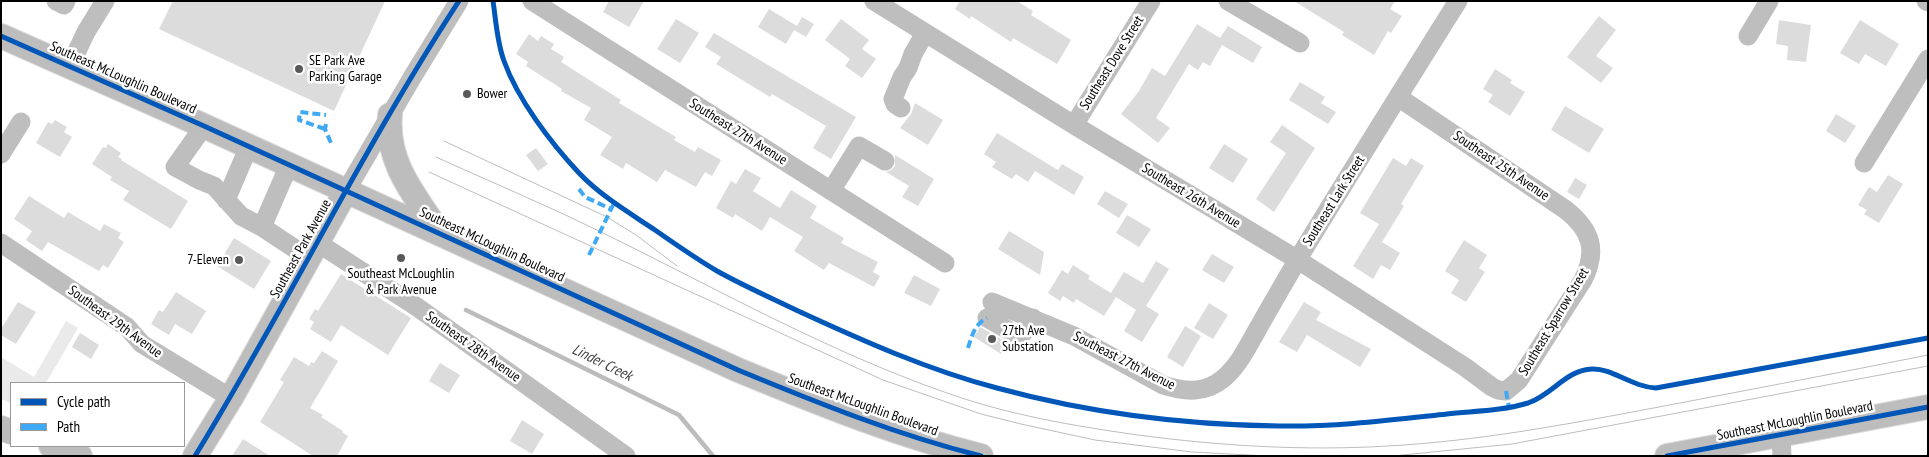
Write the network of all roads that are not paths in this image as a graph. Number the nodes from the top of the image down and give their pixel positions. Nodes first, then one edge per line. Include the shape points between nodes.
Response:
1 (56, 1) edge
2 (66, 1) edge
3 (105, 1) edge
4 (459, 1) edge
5 (532, 1) edge
6 (874, 1) edge
7 (1151, 1) edge
8 (1228, 1) edge
9 (1458, 1) edge
10 (1769, 1) edge
11 (925, 33) junction
12 (1, 36) edge
13 (1748, 36) dead end
14 (1300, 43) dead end
15 (1928, 59) edge
16 (70, 68) junction
17 (1398, 97) junction
18 (901, 108) dead end
19 (390, 115) junction
20 (21, 122) dead end
21 (1074, 125) junction
22 (204, 126) junction
23 (249, 146) junction
24 (1, 154) edge
25 (885, 161) dead end
26 (1864, 164) dead end
27 (289, 165) junction
28 (346, 191) junction
29 (831, 191) junction
30 (226, 200) junction
31 (262, 227) junction
32 (440, 234) junction
33 (1, 243) edge
34 (1591, 247) joint
35 (314, 251) junction
36 (1298, 260) junction
37 (945, 263) dead end
38 (989, 310) dead end
39 (1202, 390) joint
40 (1506, 391) joint
41 (230, 398) junction
42 (1928, 407) edge
43 (1781, 445) edge
44 (54, 447) edge
45 (80, 456) edge
46 (195, 456) edge
47 (626, 456) edge
48 (981, 456) edge
49 (1667, 456) edge

1 - 2 street via 64,5
3 - 16 street
4 - 19 street, Southeast Park Avenue
5 - 29 street, Southeast 27th Avenue
6 - 11 street, Southeast 26th Avenue
7 - 21 street, Southeast Dove Street
8 - 14 street
9 - 17 street, Southeast Lark Street
10 - 13 street
11 - 18 street via 893,99
11 - 21 street, Southeast 26th Avenue
12 - 16 main road, Southeast McLoughlin Boulevard
15 - 26 street
16 - 22 main road, Southeast McLoughlin Boulevard
17 - 34 street, Southeast 25th Avenue via 1566,210 1583,226
17 - 36 street, Southeast Lark Street
19 - 28 street, Southeast Park Avenue
19 - 32 main road via 388,130 394,157
20 - 24 street
21 - 36 street, Southeast 26th Avenue
22 - 23 main road, Southeast McLoughlin Boulevard
22 - 30 street, Southeast 28th Avenue via 175,167 214,186
23 - 27 main road, Southeast McLoughlin Boulevard
23 - 30 street
25 - 29 street via 859,146
27 - 28 main road, Southeast McLoughlin Boulevard
27 - 31 street
28 - 32 main road, Southeast McLoughlin Boulevard
28 - 35 main road, Southeast Park Avenue
29 - 37 street, Southeast 27th Avenue
30 - 31 street, Southeast 28th Avenue via 241,216
31 - 35 street, Southeast 28th Avenue
32 - 48 main road, Southeast McLoughlin Boulevard via 807,398 889,429
33 - 41 street, Southeast 29th Avenue via 127,327 142,344
34 - 40 street, Southeast Sparrow Street via 1589,265 1582,280 1519,380
35 - 41 main road, Southeast Park Avenue
35 - 47 street, Southeast 28th Avenue via 417,307
36 - 39 street, Southeast Lark Street via 1234,368 1224,378
36 - 40 street, Southeast 26th Avenue via 1492,387
38 - 39 street, Southeast 27th Avenue via 1033,318 1074,336 1163,385
41 - 46 main road, Southeast Park Avenue
42 - 43 main road, Southeast McLoughlin Boulevard
43 - 49 main road, Southeast McLoughlin Boulevard
44 - 45 main road

